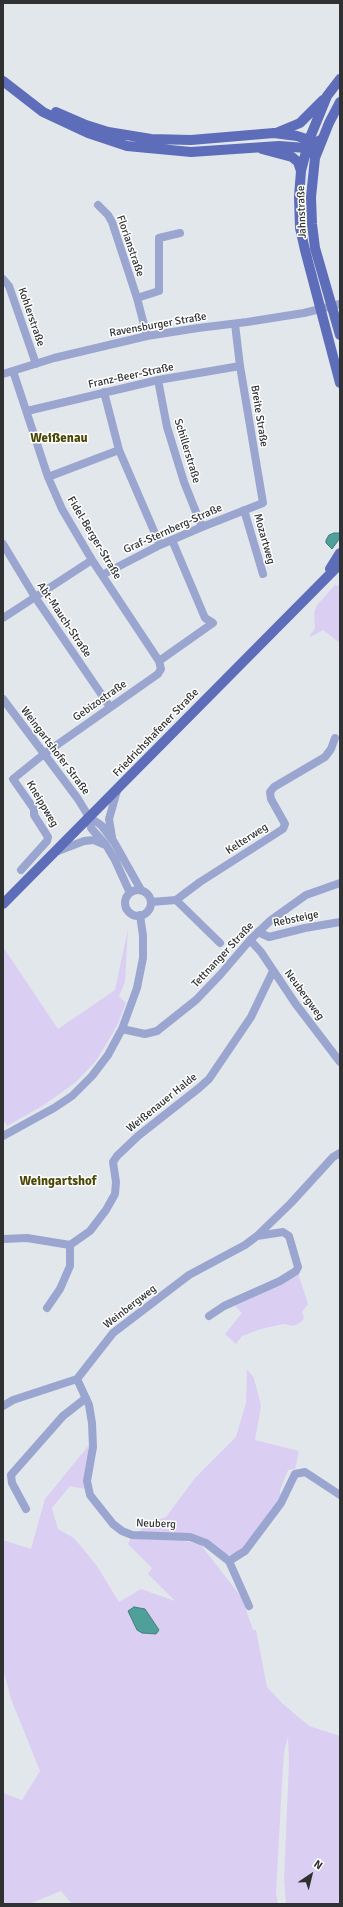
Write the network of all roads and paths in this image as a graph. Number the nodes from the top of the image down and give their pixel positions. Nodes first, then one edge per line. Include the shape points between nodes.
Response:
1 (340, 79) edge
2 (3, 81) edge
3 (327, 96) junction
4 (26, 98) junction
5 (340, 102) edge
6 (274, 134) junction
7 (322, 139) junction
8 (309, 145) junction
9 (259, 148) junction
10 (315, 158) junction
11 (301, 171) junction
12 (98, 205) dead end
13 (180, 234) dead end
14 (3, 278) edge
15 (137, 298) junction
16 (336, 306) edge
17 (320, 310) junction
18 (235, 324) junction
19 (340, 335) edge
20 (147, 336) junction
21 (36, 364) junction
22 (240, 366) junction
23 (13, 371) junction
24 (3, 374) edge
25 (158, 380) junction
26 (340, 383) edge
27 (104, 392) junction
28 (27, 411) junction
29 (119, 450) junction
30 (48, 477) junction
31 (255, 506) joint
32 (244, 510) junction
33 (202, 526) junction
34 (172, 540) junction
35 (3, 544) edge
36 (160, 545) junction
37 (340, 553) edge
38 (92, 560) junction
39 (340, 564) edge
40 (263, 574) dead end
41 (102, 575) junction
42 (325, 578) junction
43 (35, 597) junction
44 (3, 618) edge
45 (159, 661) junction
46 (3, 699) edge
47 (110, 707) junction
48 (335, 738) dead end
49 (340, 748) edge
50 (44, 754) junction
51 (325, 757) junction
52 (117, 790) junction
53 (89, 817) junction
54 (110, 843) junction
55 (53, 853) junction
56 (21, 870) dead end
57 (340, 883) edge
58 (141, 890) junction
59 (130, 893) junction
60 (176, 900) junction
61 (151, 902) junction
62 (3, 904) edge
63 (140, 915) junction
64 (340, 922) edge
65 (258, 932) junction
66 (250, 940) junction
67 (220, 943) dead end
68 (273, 971) junction
69 (122, 1029) junction
70 (340, 1062) edge
71 (3, 1136) edge
72 (340, 1153) edge
73 (257, 1236) junction
74 (3, 1239) edge
75 (70, 1245) junction
76 (47, 1308) dead end
77 (209, 1316) dead end
78 (77, 1379) junction
79 (86, 1398) junction
80 (3, 1406) edge
81 (340, 1495) edge
82 (26, 1509) dead end
83 (229, 1561) junction
84 (249, 1606) dead end

1 - 3 main road, Jahnstraße
2 - 4 main road
3 - 6 main road via 300,123
3 - 8 main road, Jahnstraße
4 - 6 main road via 86,125 129,136 191,140
4 - 9 main road via 43,112 72,127 127,146 191,152
5 - 7 main road, Jahnstraße
6 - 8 main road via 297,136
7 - 8 main road, Jahnstraße
7 - 10 main road, Jahnstraße
8 - 9 main road
8 - 10 main road
8 - 11 main road, Jahnstraße
9 - 11 main road via 292,157 298,162
10 - 16 main road, Jahnstraße via 311,197 315,248
11 - 17 main road, Jahnstraße via 300,228
12 - 15 street, Florianstraße via 112,222
13 - 15 street, Florianstraße via 159,238 159,291
14 - 21 street, Kohlerstraße via 9,286
15 - 20 street, Florianstraße
16 - 17 street
16 - 19 main road, Jahnstraße
17 - 18 street, Ravensburger Straße
17 - 26 main road, Jahnstraße
18 - 20 street, Ravensburger Straße
18 - 22 street, Breite Straße
20 - 21 street, Ravensburger Straße
21 - 23 street, Ravensburger Straße
22 - 25 street, Franz-Beer-Straße
22 - 31 street, Breite Straße via 263,503
23 - 24 street, Ravensburger Straße
23 - 28 street, Fidel-Berger-Straße
25 - 27 street, Franz-Beer-Straße
25 - 33 street, Schillerstraße via 167,427 184,482
27 - 28 street, Franz-Beer-Straße
27 - 29 street
28 - 30 street, Fidel-Berger-Straße
29 - 30 street
29 - 36 street
30 - 38 street, Fidel-Berger-Straße via 62,509
31 - 32 street, Graf-Sternberg-Straße
32 - 33 street, Graf-Sternberg-Straße
32 - 40 street, Mozartweg
33 - 34 street, Graf-Sternberg-Straße
34 - 36 street, Graf-Sternberg-Straße
34 - 45 street via 205,618 213,623
35 - 43 street, Abt-Mauch-Straße
36 - 41 street, Graf-Sternberg-Straße
37 - 42 main road, Friedrichshafener Straße
38 - 41 street, Fidel-Berger-Straße
38 - 43 street
39 - 42 main road, Friedrichshafener Straße
41 - 45 street, Fidel-Berger-Straße
42 - 52 main road, Friedrichshafener Straße
43 - 44 street
43 - 47 street, Abt-Mauch-Straße
45 - 47 street, Gebizostraße via 161,669 158,674
46 - 50 street, Weingartshofer Straße
47 - 50 street, Gebizostraße
48 - 51 street
49 - 51 street, Kelterweg
50 - 53 street, Weingartshofer Straße
50 - 56 street, Kneippweg via 13,779 34,809 34,815 48,837
51 - 60 street, Kelterweg via 274,787 270,792 271,799 285,824 283,829
52 - 53 main road, Friedrichshafener Straße
52 - 54 street via 109,819
53 - 54 street via 101,825
53 - 55 main road, Friedrichshafener Straße
54 - 55 street via 84,841
54 - 58 street
54 - 59 street
55 - 62 main road, Friedrichshafener Straße
57 - 65 street, Tettnanger Straße via 306,895
58 - 59 street
58 - 61 street via 147,894
59 - 63 street via 126,899 126,907 131,914
60 - 61 street
60 - 67 street
61 - 63 street via 149,910
63 - 69 street via 143,936 141,965 137,988
64 - 65 street, Rebsteige via 269,937
65 - 66 street, Tettnanger Straße
66 - 68 street, Neubergweg
66 - 69 street, Tettnanger Straße via 196,1000 157,1031 145,1034
68 - 70 street, Neubergweg
68 - 75 street, Weißenauer Halde via 244,1028 209,1079 117,1156 113,1162 116,1187 112,1200 90,1231
69 - 71 street via 100,1067 83,1086 54,1108
72 - 73 street, Weinbergweg via 333,1157
73 - 77 street, Weinbergweg via 283,1232 289,1236 298,1267 296,1271
73 - 78 street, Weinbergweg via 189,1275 113,1333
74 - 75 street via 27,1238
75 - 76 street via 70,1266 60,1289
78 - 79 street, Neuberg
78 - 80 street via 13,1400
79 - 82 street via 63,1416 11,1475 12,1483
79 - 83 street, Neuberg via 91,1411 94,1434 88,1488 113,1524 132,1535 168,1535 198,1539
81 - 83 street via 305,1472 295,1474 281,1503 245,1551
83 - 84 street, Neuberg

